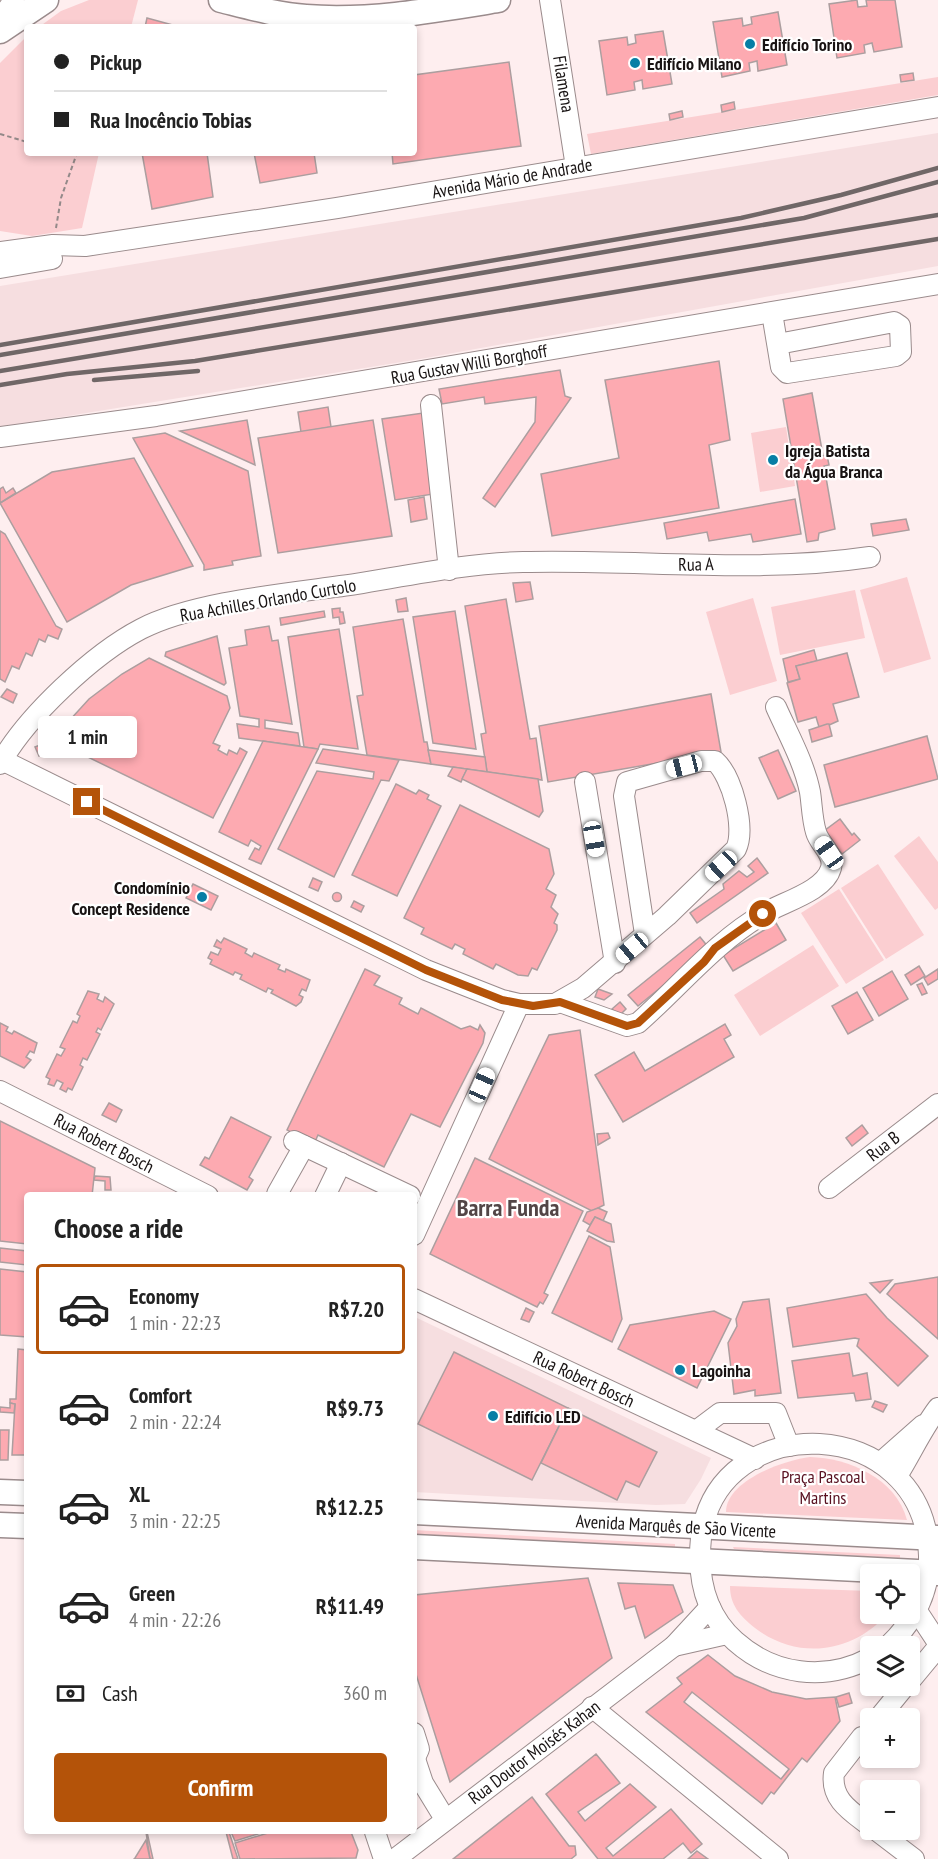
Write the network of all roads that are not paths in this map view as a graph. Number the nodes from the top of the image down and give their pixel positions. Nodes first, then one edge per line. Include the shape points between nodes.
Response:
1 (46, 0) edge
2 (221, 0) edge
3 (498, 0) edge
4 (550, 0) edge
5 (4, 13) edge
6 (938, 107) edge
7 (576, 167) junction
8 (0, 242) edge
9 (85, 246) junction
10 (31, 249) junction
11 (0, 252) edge
12 (0, 268) edge
13 (938, 284) edge
14 (772, 313) junction
15 (778, 344) junction
16 (431, 405) dead end
17 (0, 437) edge
18 (870, 557) dead end
19 (522, 562) joint
20 (449, 570) junction
21 (776, 707) dead end
22 (1, 762) edge
23 (585, 782) dead end
24 (645, 934) junction
25 (615, 963) junction
26 (558, 1003) junction
27 (519, 1004) junction
28 (0, 1091) edge
29 (938, 1104) edge
30 (341, 1163) junction
31 (829, 1188) dead end
32 (380, 1189) edge
33 (200, 1192) edge
34 (278, 1192) edge
35 (327, 1192) edge
36 (417, 1199) edge
37 (417, 1300) edge
38 (938, 1408) edge
39 (926, 1424) junction
40 (696, 1431) junction
41 (789, 1446) junction
42 (754, 1459) junction
43 (880, 1463) junction
44 (897, 1476) junction
45 (0, 1492) edge
46 (24, 1493) edge
47 (417, 1512) edge
48 (0, 1525) edge
49 (24, 1526) edge
50 (703, 1528) junction
51 (933, 1538) edge
52 (417, 1547) edge
53 (699, 1562) junction
54 (934, 1572) edge
55 (920, 1604) edge
56 (710, 1607) junction
57 (920, 1616) edge
58 (908, 1624) edge
59 (902, 1633) junction
60 (727, 1634) junction
61 (899, 1636) edge
62 (938, 1644) edge
63 (674, 1646) junction
64 (860, 1663) edge
65 (920, 1668) edge
66 (897, 1696) edge
67 (592, 1707) junction
68 (887, 1708) edge
69 (860, 1740) edge
70 (417, 1768) edge
71 (417, 1789) edge
72 (860, 1818) edge
73 (440, 1824) junction
74 (376, 1834) edge
75 (889, 1840) edge
76 (384, 1859) edge
77 (395, 1859) edge
78 (778, 1859) edge
79 (914, 1859) edge

1 - 5 main road
2 - 3 main road via 307,17 393,14
4 - 7 street, Filamena
6 - 7 street, Avenida Mário de Andrade
7 - 9 street, Avenida Mário de Andrade
8 - 10 street
9 - 10 street, Avenida Mário de Andrade
9 - 12 street, Avenida Mário de Andrade via 52,259
10 - 11 street, Avenida Mário de Andrade
13 - 14 street, Rua Gustav Willi Borghoff
14 - 15 street
14 - 17 street, Rua Gustav Willi Borghoff via 156,416
15 - 15 street via 781,367 787,373 896,356 902,345 900,326 894,322
16 - 20 street
18 - 19 street, Rua A via 817,564
19 - 20 street, Rua Achilles Orlando Curtolo
20 - 22 street, Rua Achilles Orlando Curtolo via 208,608 142,628 79,674 36,717
21 - 26 street via 803,768 816,835 829,853 832,867 826,880 763,914 715,948 638,1023 627,1026
22 - 27 street via 426,970
23 - 25 street
24 - 24 street via 721,866 741,838 739,816 722,767 715,761 627,782 624,796
24 - 25 street
25 - 26 street
26 - 27 street
27 - 36 street
28 - 33 street, Rua Robert Bosch
29 - 31 street, Rua B
30 - 32 street
30 - 34 street via 299,1144
30 - 35 street
37 - 40 street, Rua Robert Bosch
38 - 39 street
39 - 43 street via 916,1428
39 - 44 street
40 - 41 street via 720,1413 768,1411 781,1419
40 - 42 street, Rua Robert Bosch
41 - 42 street
41 - 43 street via 818,1442 851,1448
42 - 50 street via 722,1488
43 - 44 street
44 - 51 street via 917,1504
45 - 46 main road
47 - 50 main road, Avenida Marquês de São Vicente
48 - 49 main road
50 - 51 main road, Avenida Marquês de São Vicente
50 - 53 street
51 - 54 street
52 - 53 main road, Avenida Marquês de São Vicente
53 - 54 main road, Avenida Marquês de São Vicente
53 - 56 street via 700,1579
54 - 55 street
56 - 60 street
56 - 63 street, Rua Doutor Moisés Kahan
57 - 62 street
58 - 59 street
59 - 61 street
59 - 62 street
60 - 63 street, Rua Doutor Moisés Kahan
60 - 64 street via 765,1661 801,1672 829,1672
62 - 65 street
63 - 67 street, Rua Doutor Moisés Kahan
66 - 68 street
67 - 73 street, Rua Doutor Moisés Kahan
67 - 78 street
69 - 72 street via 833,1779 838,1800
70 - 73 street
71 - 73 street
73 - 77 street, Rua Doutor Moisés Kahan
74 - 76 street
75 - 79 street

